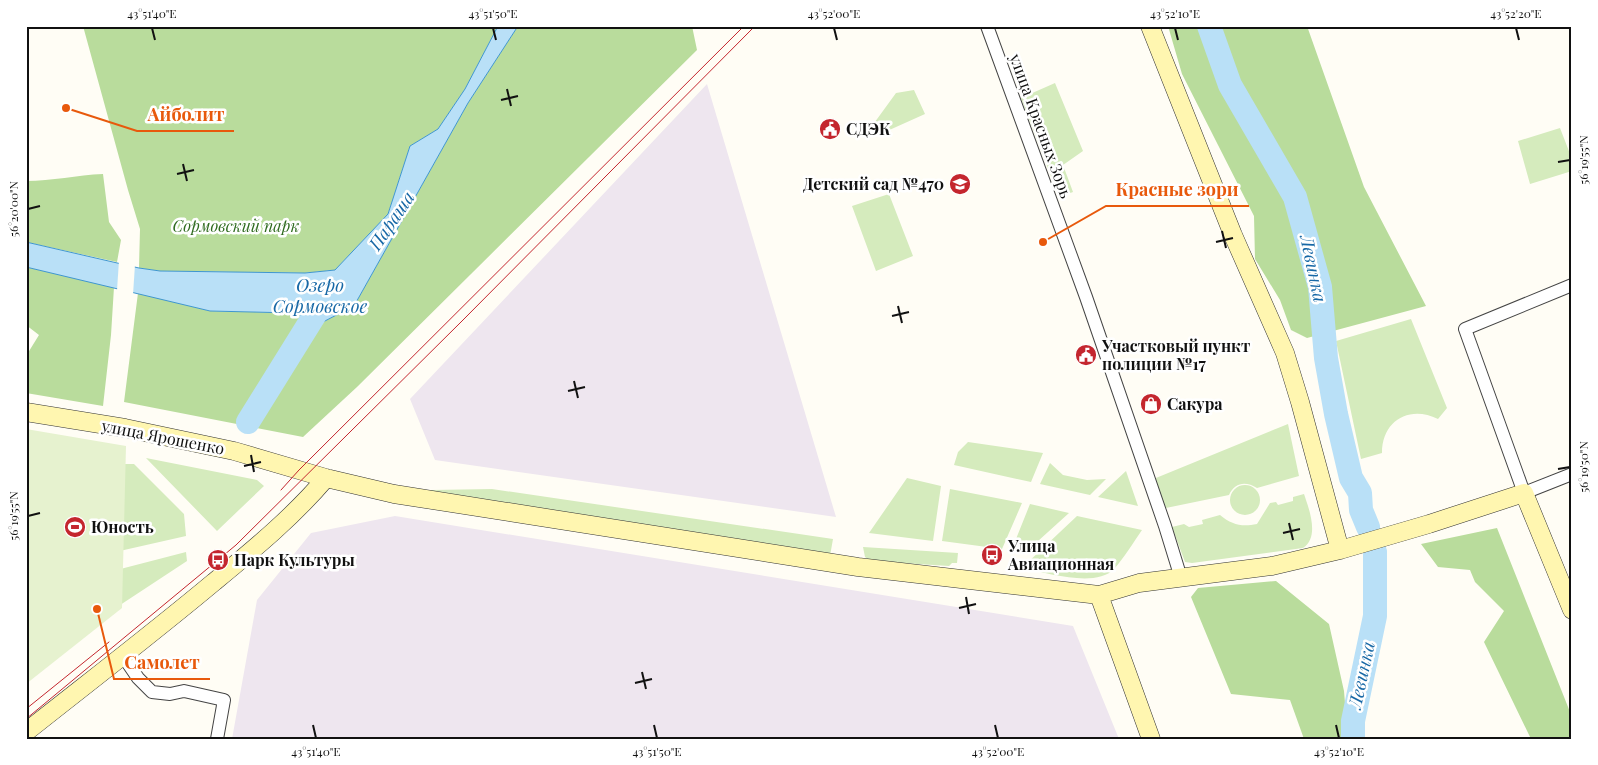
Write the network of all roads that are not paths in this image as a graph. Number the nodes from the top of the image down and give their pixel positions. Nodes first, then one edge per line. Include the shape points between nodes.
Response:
1 (987, 26) edge
2 (1150, 26) edge
3 (1572, 285) edge
4 (26, 412) edge
5 (1572, 474) edge
6 (326, 478) junction
7 (1524, 492) junction
8 (1340, 550) junction
9 (1181, 578) junction
10 (1098, 595) junction
11 (1572, 610) edge
12 (123, 656) junction
13 (26, 732) edge
14 (217, 739) edge
15 (1151, 739) edge

1 - 9 street, улица Красных Зорь via 1086,297
2 - 8 street via 1233,235 1285,353
3 - 7 street via 1465,329
4 - 6 street, улица Ярошенко via 186,440
5 - 7 street
6 - 10 street, улица Ярошенко via 394,494 858,567
6 - 12 street via 303,505 263,541
7 - 8 street
7 - 11 street
8 - 9 street via 1272,566
9 - 10 street via 1139,583
10 - 15 street
12 - 13 street
12 - 14 street via 152,692 170,694 184,691 224,700

